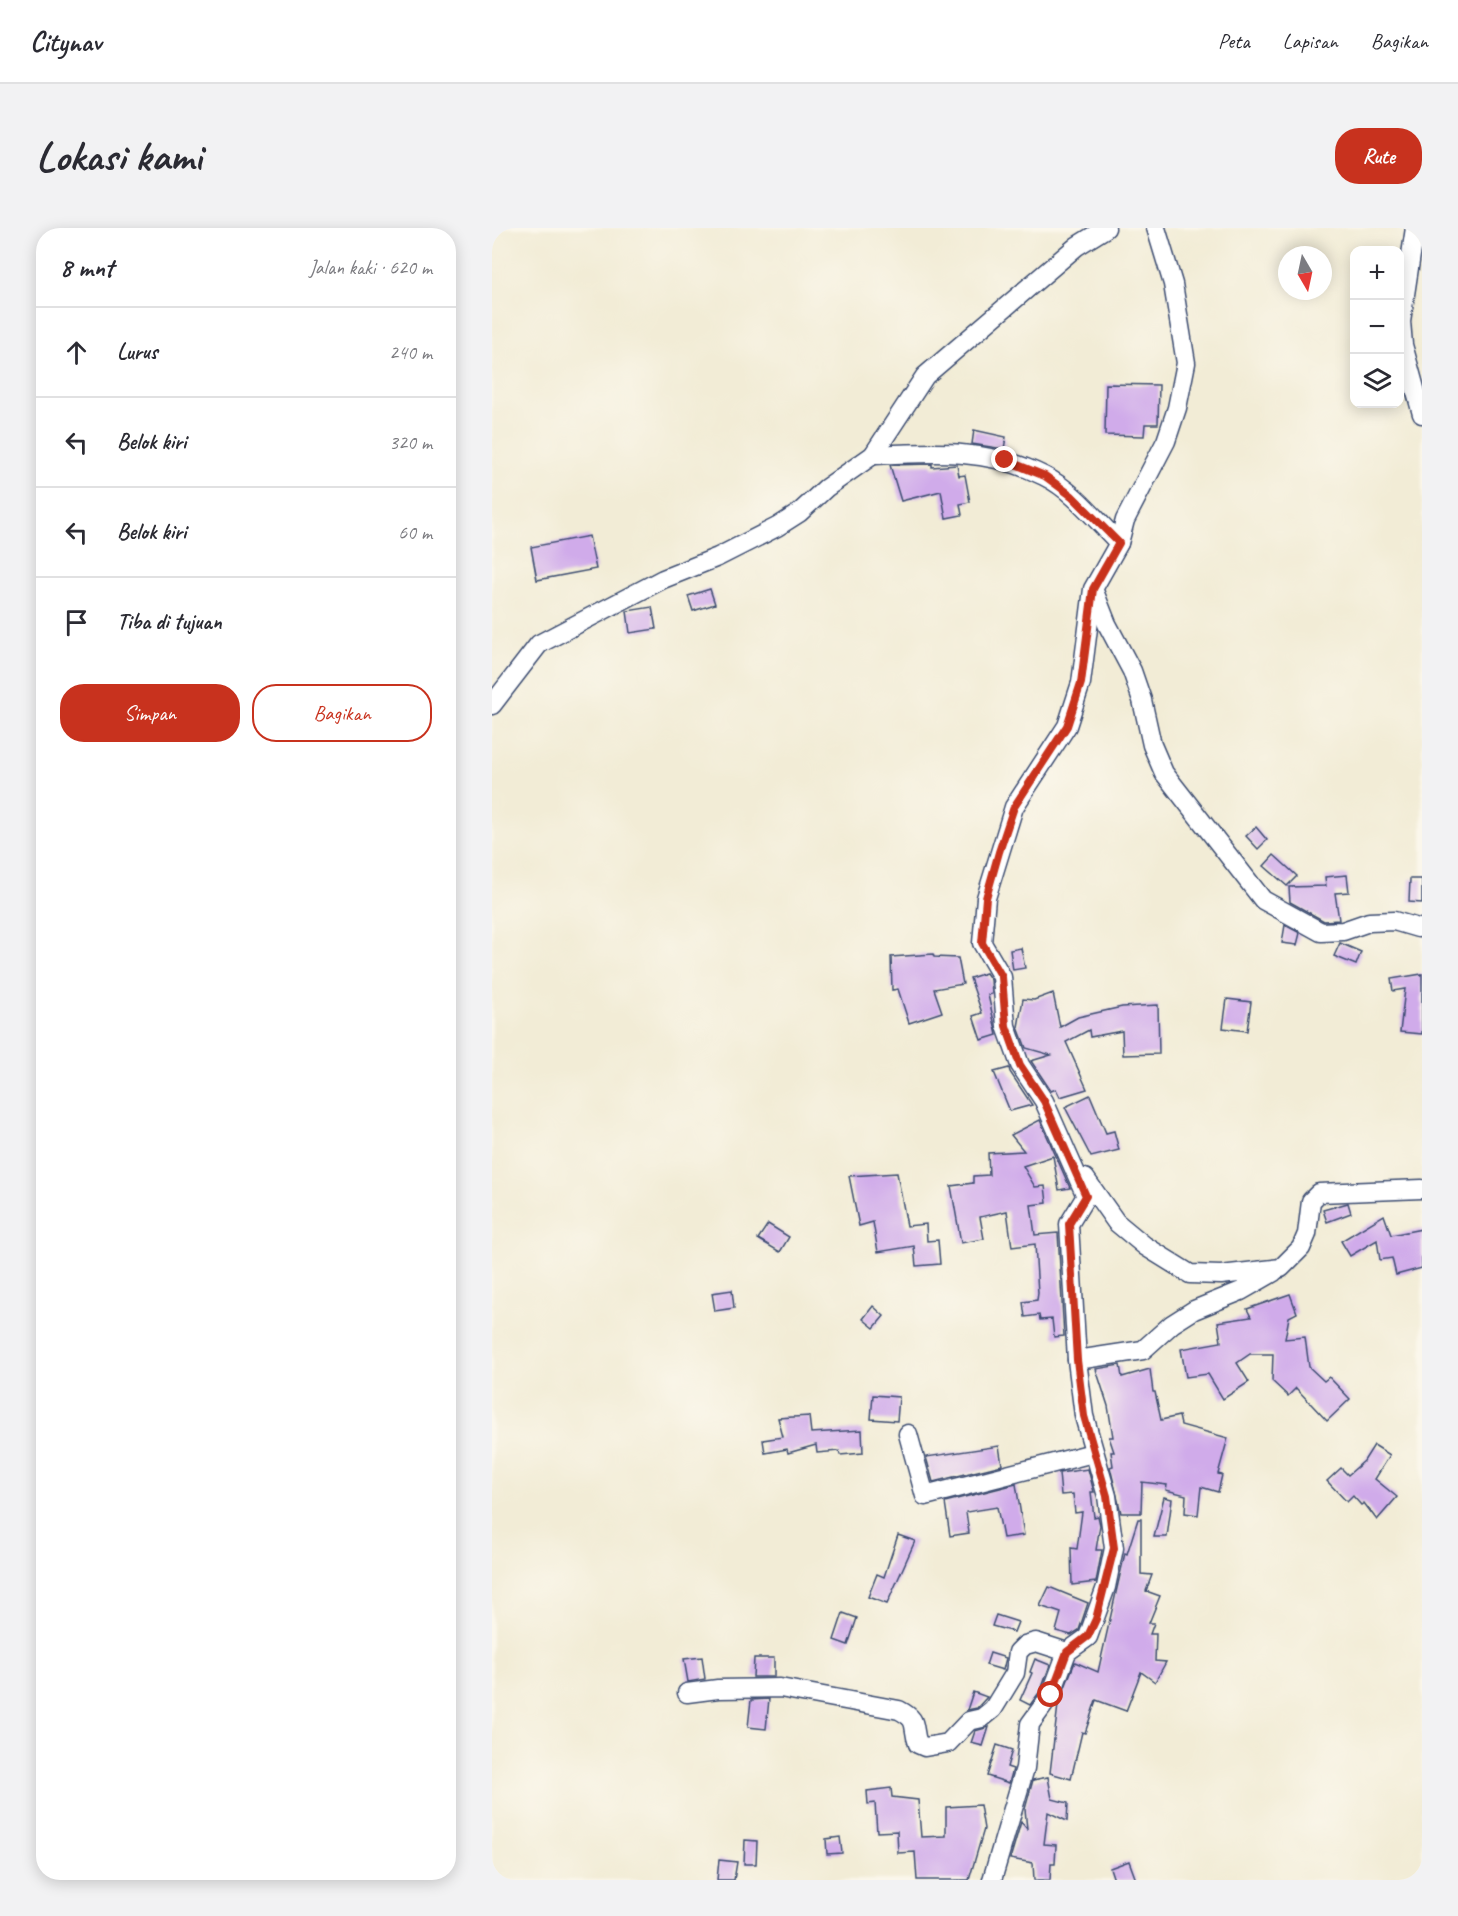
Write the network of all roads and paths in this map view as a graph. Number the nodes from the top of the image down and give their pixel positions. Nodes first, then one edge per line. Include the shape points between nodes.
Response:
1 (1106, 228) edge
2 (1156, 228) edge
3 (1415, 228) edge
4 (1422, 414) edge
5 (873, 455) junction
6 (1119, 543) junction
7 (1093, 589) junction
8 (492, 705) edge
9 (1418, 927) dead end
10 (1069, 1154) junction
11 (1422, 1190) edge
12 (1281, 1268) junction
13 (1077, 1360) junction
14 (908, 1434) dead end
15 (1093, 1452) junction
16 (1067, 1652) junction
17 (687, 1693) dead end
18 (992, 1880) edge

1 - 5 street via 1077,246 925,376
2 - 6 street via 1173,284 1186,363 1166,441 1125,520
3 - 4 street via 1401,321 1403,345
5 - 6 street via 948,451 1005,460 1045,476 1072,496
5 - 8 street via 777,527 642,590 539,644
6 - 7 street
7 - 9 street via 1132,671 1152,745 1164,772 1263,900 1321,932 1343,931 1369,922 1394,921
7 - 10 street via 1081,683 1067,726 1014,807 986,898 982,943 1002,977 1006,1026 1020,1065 1044,1101
10 - 12 street via 1116,1222 1190,1274 1221,1275
10 - 13 street via 1086,1196 1069,1224
11 - 12 street via 1315,1195 1307,1234
12 - 13 street via 1241,1291 1194,1310 1143,1350
13 - 15 street
14 - 15 street via 925,1496
15 - 16 street via 1107,1496 1114,1548 1106,1587 1088,1636
16 - 17 street via 1036,1642 1025,1645 1018,1652 1015,1673 993,1709 982,1718 969,1721 948,1743 925,1747 918,1744 915,1722 899,1710 780,1688
16 - 18 street via 1051,1695 1030,1724 1025,1768

